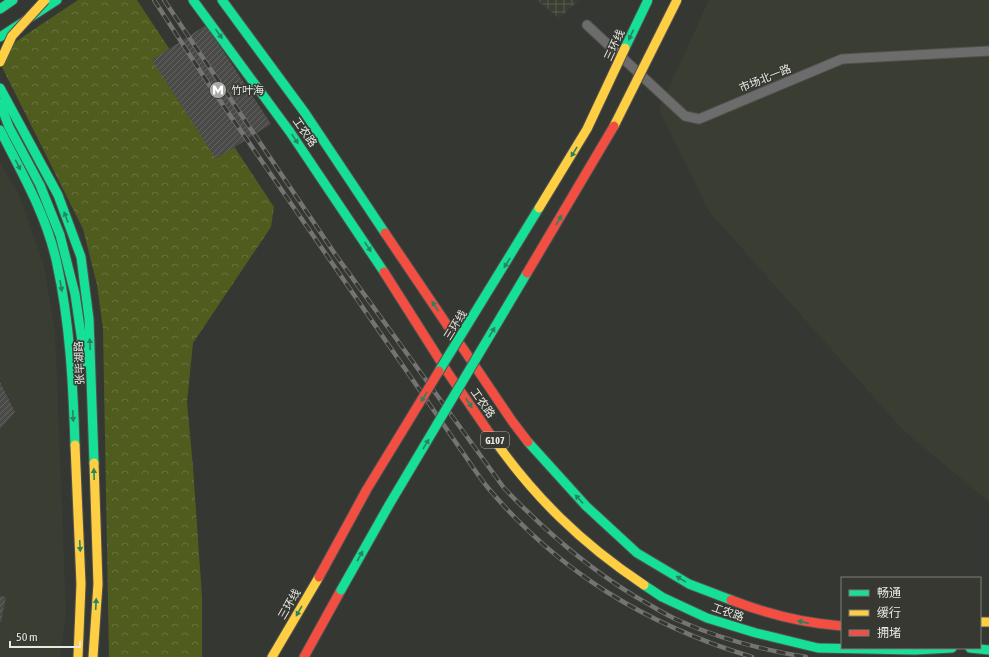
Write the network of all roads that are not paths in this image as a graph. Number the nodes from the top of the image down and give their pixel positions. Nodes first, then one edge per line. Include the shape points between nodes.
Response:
1 (13, 0) edge
2 (44, 0) edge
3 (57, 0) edge
4 (193, 0) edge
5 (222, 0) edge
6 (648, 0) edge
7 (677, 0) edge
8 (0, 8) edge
9 (21, 23) junction
10 (587, 25) dead end
11 (0, 27) edge
12 (0, 37) edge
13 (989, 51) edge
14 (0, 62) edge
15 (0, 88) edge
16 (0, 103) edge
17 (0, 130) edge
18 (91, 387) junction
19 (841, 626) edge
20 (841, 648) edge
21 (866, 649) edge
22 (934, 649) edge
23 (78, 657) edge
24 (93, 657) edge
25 (272, 657) edge
26 (304, 657) edge

1 - 8 main road
2 - 9 main road, bridge
2 - 11 main road
3 - 9 main road
4 -> 20 main road, 工农路 / G107 via 290,132 408,306 448,373 513,466 549,508 608,561 662,597 707,618 756,634 818,648
19 -> 5 main road, 工农路 / G107 via 807,623 748,607 689,584 637,553 586,506 538,455 512,421 305,113
6 -> 25 main road, 三环线, bridge via 587,129 367,489
26 -> 7 main road, bridge via 389,505 623,111
9 - 12 main road
9 - 14 main road, bridge via 10,37
10 - 13 street, 市场北一路 via 685,116 699,119 842,59
18 -> 15 main road, 张毕湖路 via 89,319 81,257 58,195
16 - 18 main road via 9,127 52,210 68,264
17 -> 23 main road, 张毕湖路 via 35,199 47,230 57,263 64,304 72,395 81,576
24 -> 18 main road, 张毕湖路 via 98,584
21 -> 22 main road, 工农路 / G107

